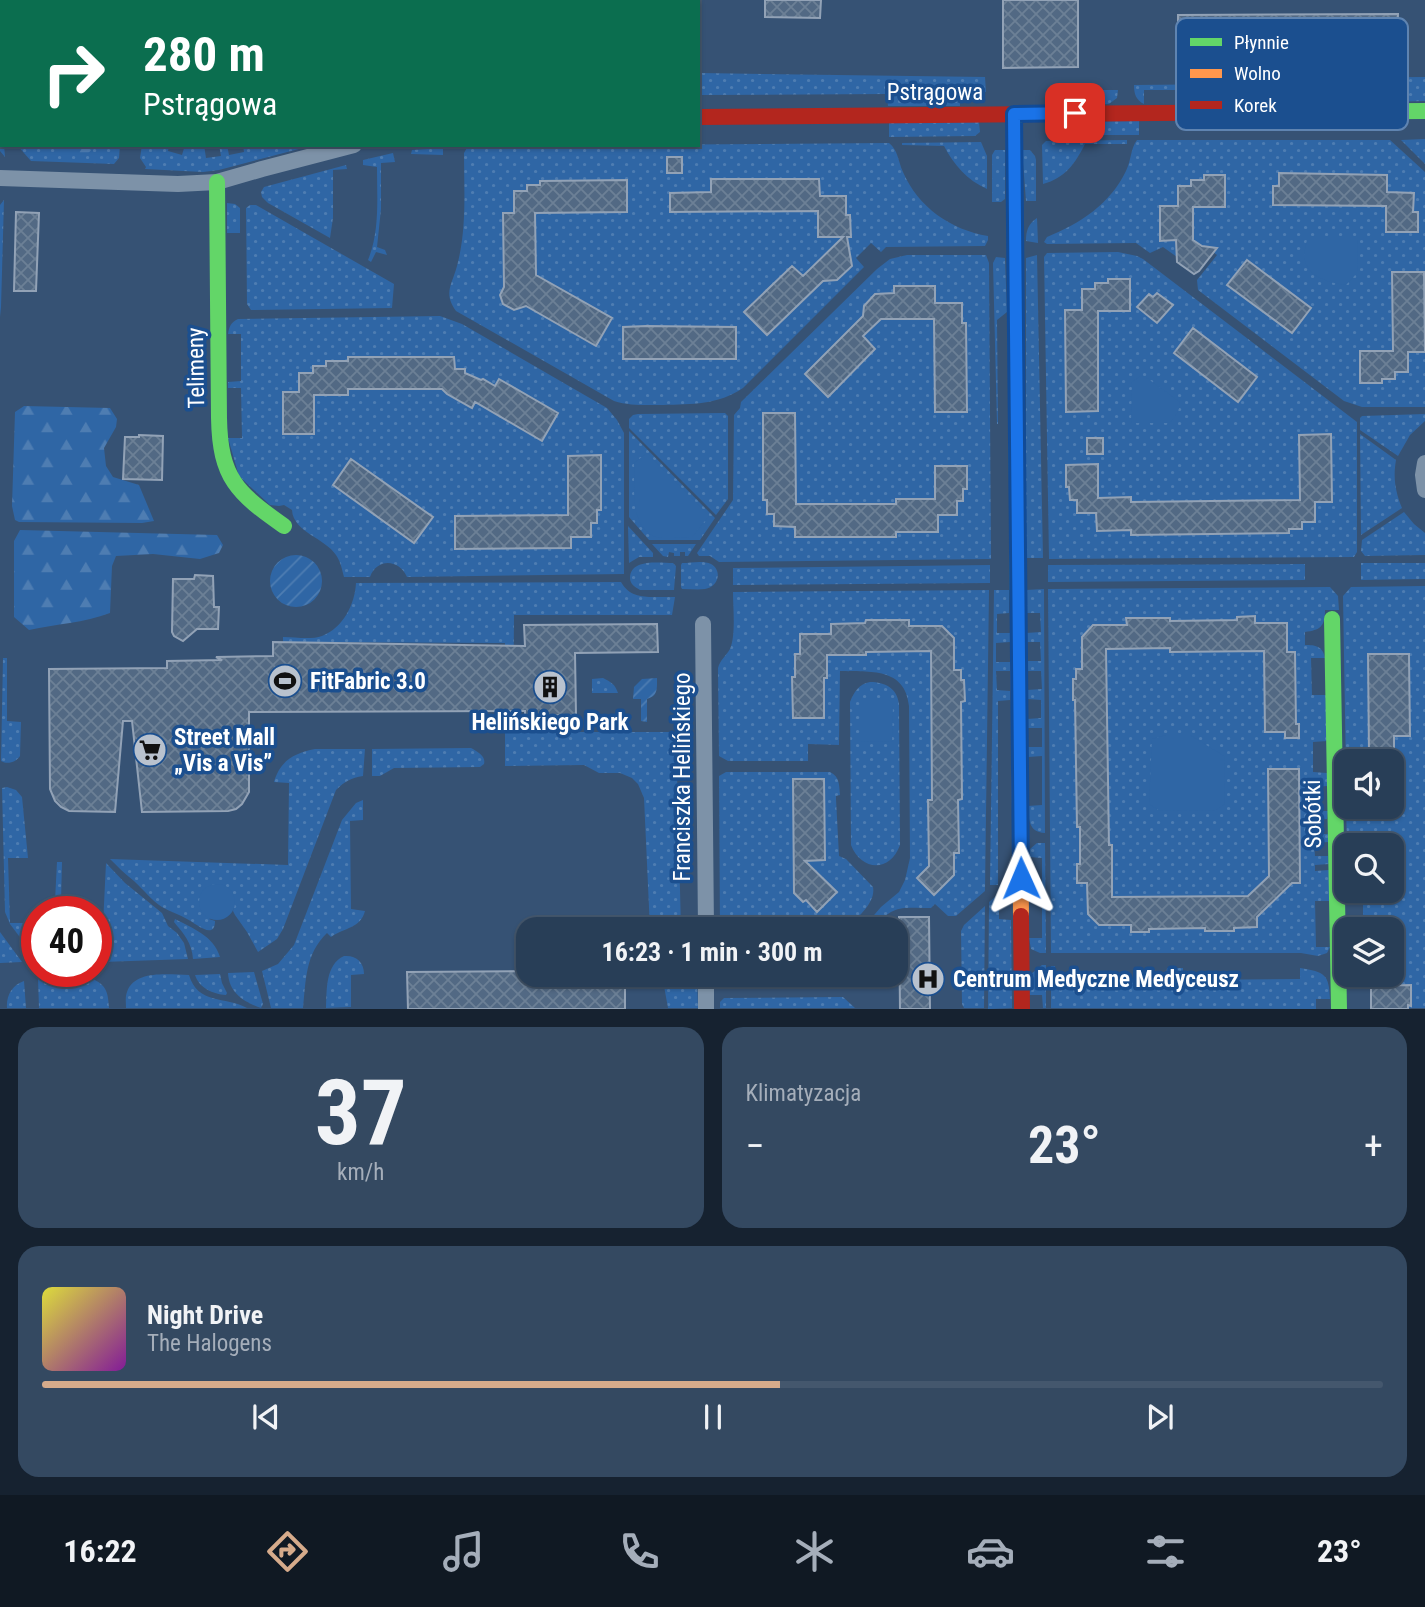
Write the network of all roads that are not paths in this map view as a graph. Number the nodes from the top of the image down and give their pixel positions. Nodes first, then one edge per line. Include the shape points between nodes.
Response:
1 (1176, 113) edge
2 (1014, 114) junction
3 (700, 117) edge
4 (346, 147) edge
5 (0, 178) edge
6 (217, 183) junction
7 (1425, 463) edge
8 (1425, 491) edge
9 (284, 526) dead end
10 (1332, 619) dead end
11 (703, 624) dead end
12 (706, 917) edge
13 (706, 987) edge
14 (706, 1009) edge
15 (1022, 1009) edge
16 (1339, 1009) edge

1 - 2 street, Pstrągowa
2 - 3 street, Pstrągowa
2 - 15 street
4 - 6 street
5 - 6 street
6 - 9 street, Telimeny via 221,453 237,488
7 - 8 street
10 - 16 street, Sobótki
11 - 12 street, Franciszka Helińskiego
13 - 14 street

